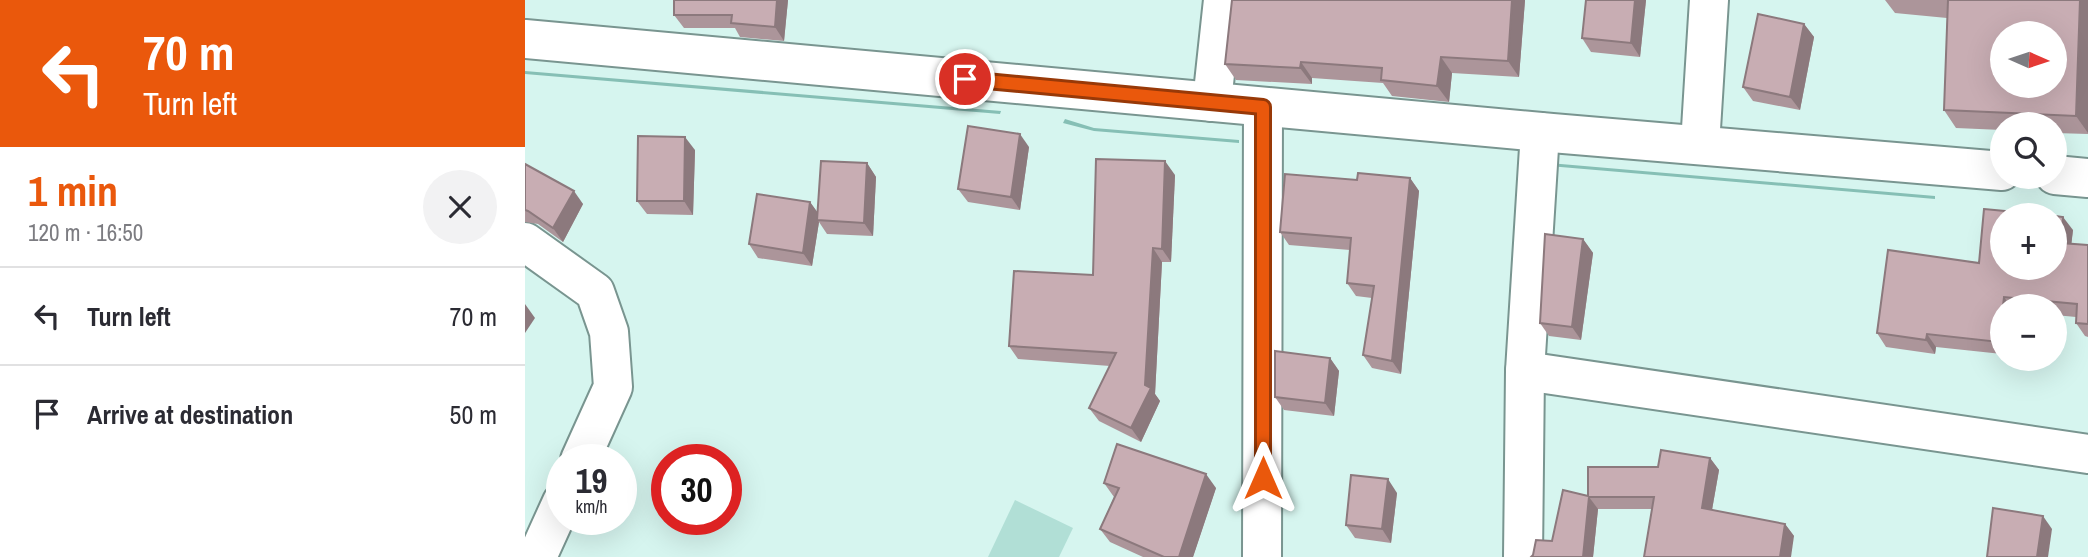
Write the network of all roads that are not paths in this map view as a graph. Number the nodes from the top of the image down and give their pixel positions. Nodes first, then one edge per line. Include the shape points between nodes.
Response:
1 (1223, 0) edge
2 (1709, 0) edge
3 (525, 39) edge
4 (1212, 102) junction
5 (1263, 107) junction
6 (1540, 132) junction
7 (1700, 145) junction
8 (1990, 170) edge
9 (2067, 176) edge
10 (2088, 178) edge
11 (525, 242) edge
12 (1525, 371) junction
13 (587, 444) edge
14 (2088, 454) edge
15 (547, 535) edge
16 (537, 557) edge
17 (1262, 557) edge
18 (1523, 557) edge

1 - 4 street
2 - 7 street
3 - 4 street
4 - 5 street
5 - 6 street
5 - 17 street
6 - 7 street
6 - 12 street
7 - 8 street
9 - 10 street
11 - 13 street via 595,292 608,332 613,387
12 - 14 street
12 - 18 street
15 - 16 street

